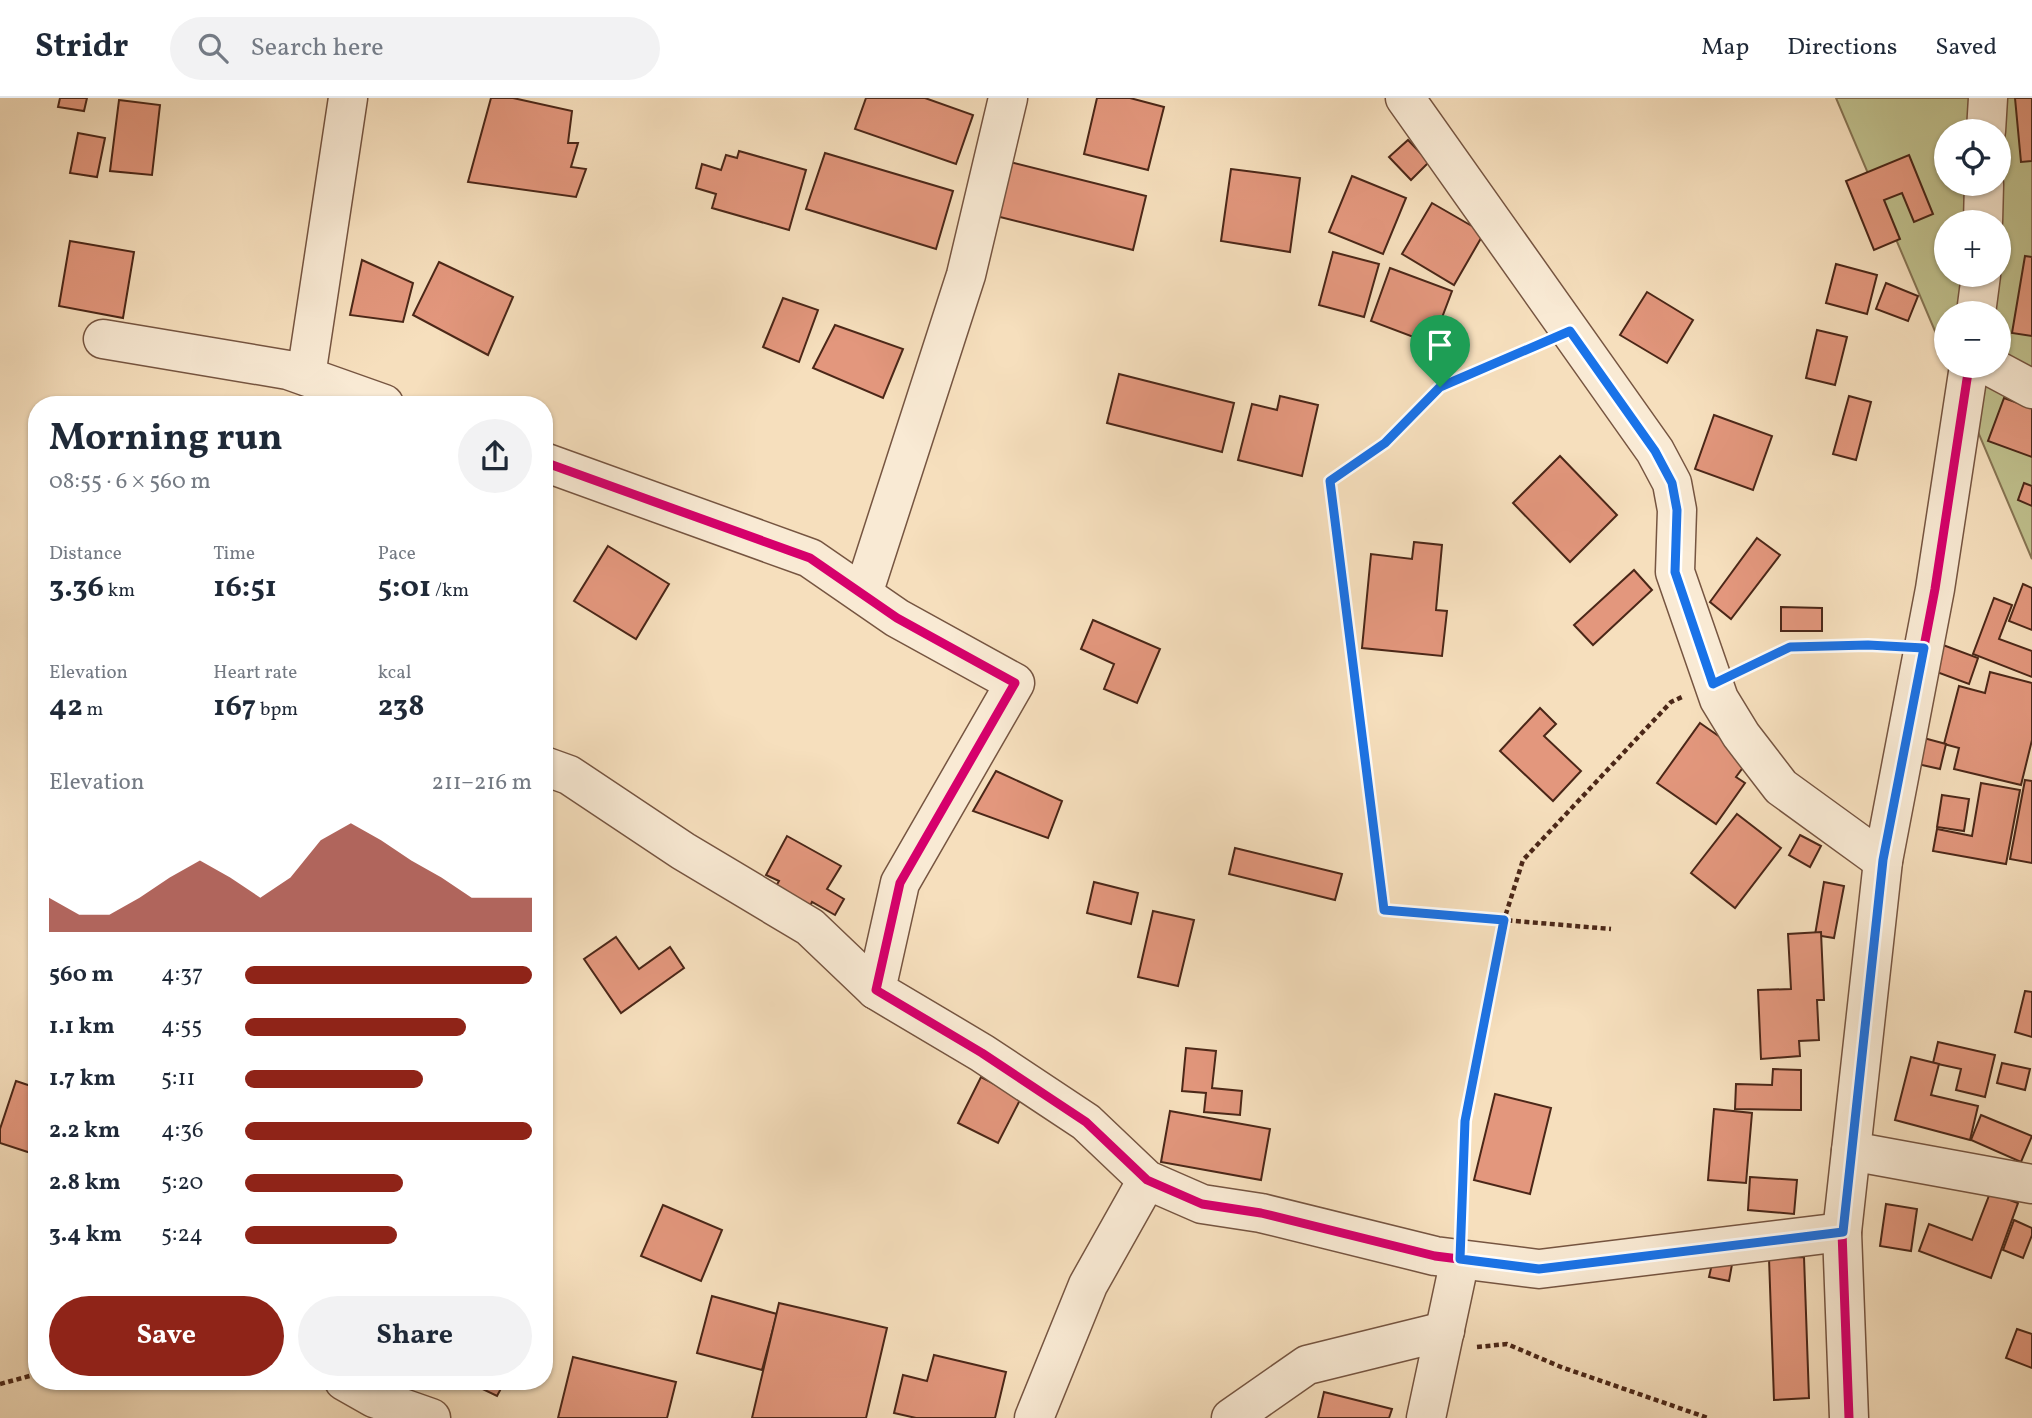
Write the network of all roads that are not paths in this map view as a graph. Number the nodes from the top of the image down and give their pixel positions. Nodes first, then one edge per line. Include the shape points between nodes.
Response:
1 (348, 98) edge
2 (1008, 98) edge
3 (1405, 98) edge
4 (1988, 98) edge
5 (1987, 119) edge
6 (103, 339) dead end
7 (306, 376) junction
8 (1968, 378) edge
9 (2011, 378) edge
10 (2032, 389) edge
11 (362, 396) edge
12 (553, 465) edge
13 (863, 594) junction
14 (553, 769) edge
15 (1883, 860) junction
16 (876, 990) junction
17 (1851, 1151) junction
18 (1147, 1180) junction
19 (2032, 1184) edge
20 (1843, 1232) junction
21 (1460, 1259) junction
22 (1443, 1340) junction
23 (359, 1390) edge
24 (431, 1418) edge
25 (1034, 1418) edge
26 (1231, 1418) edge
27 (1426, 1418) edge
28 (1849, 1418) edge

1 - 7 street
2 - 13 street via 966,275
3 - 15 street via 1655,451 1672,483 1677,510 1675,572 1719,699 1741,735 1781,787
4 - 5 street
6 - 7 street
7 - 11 street
8 - 15 street via 1924,648
9 - 10 street
12 - 13 street via 810,558
13 - 16 street via 897,618 1015,683 900,883
14 - 16 street via 810,927
15 - 17 street
16 - 18 street via 1086,1122
17 - 19 street
17 - 20 street
18 - 21 street via 1202,1204
18 - 25 street via 1088,1285
20 - 21 street via 1539,1269
20 - 28 street
21 - 22 street
22 - 26 street via 1307,1364
22 - 27 street
23 - 24 street

